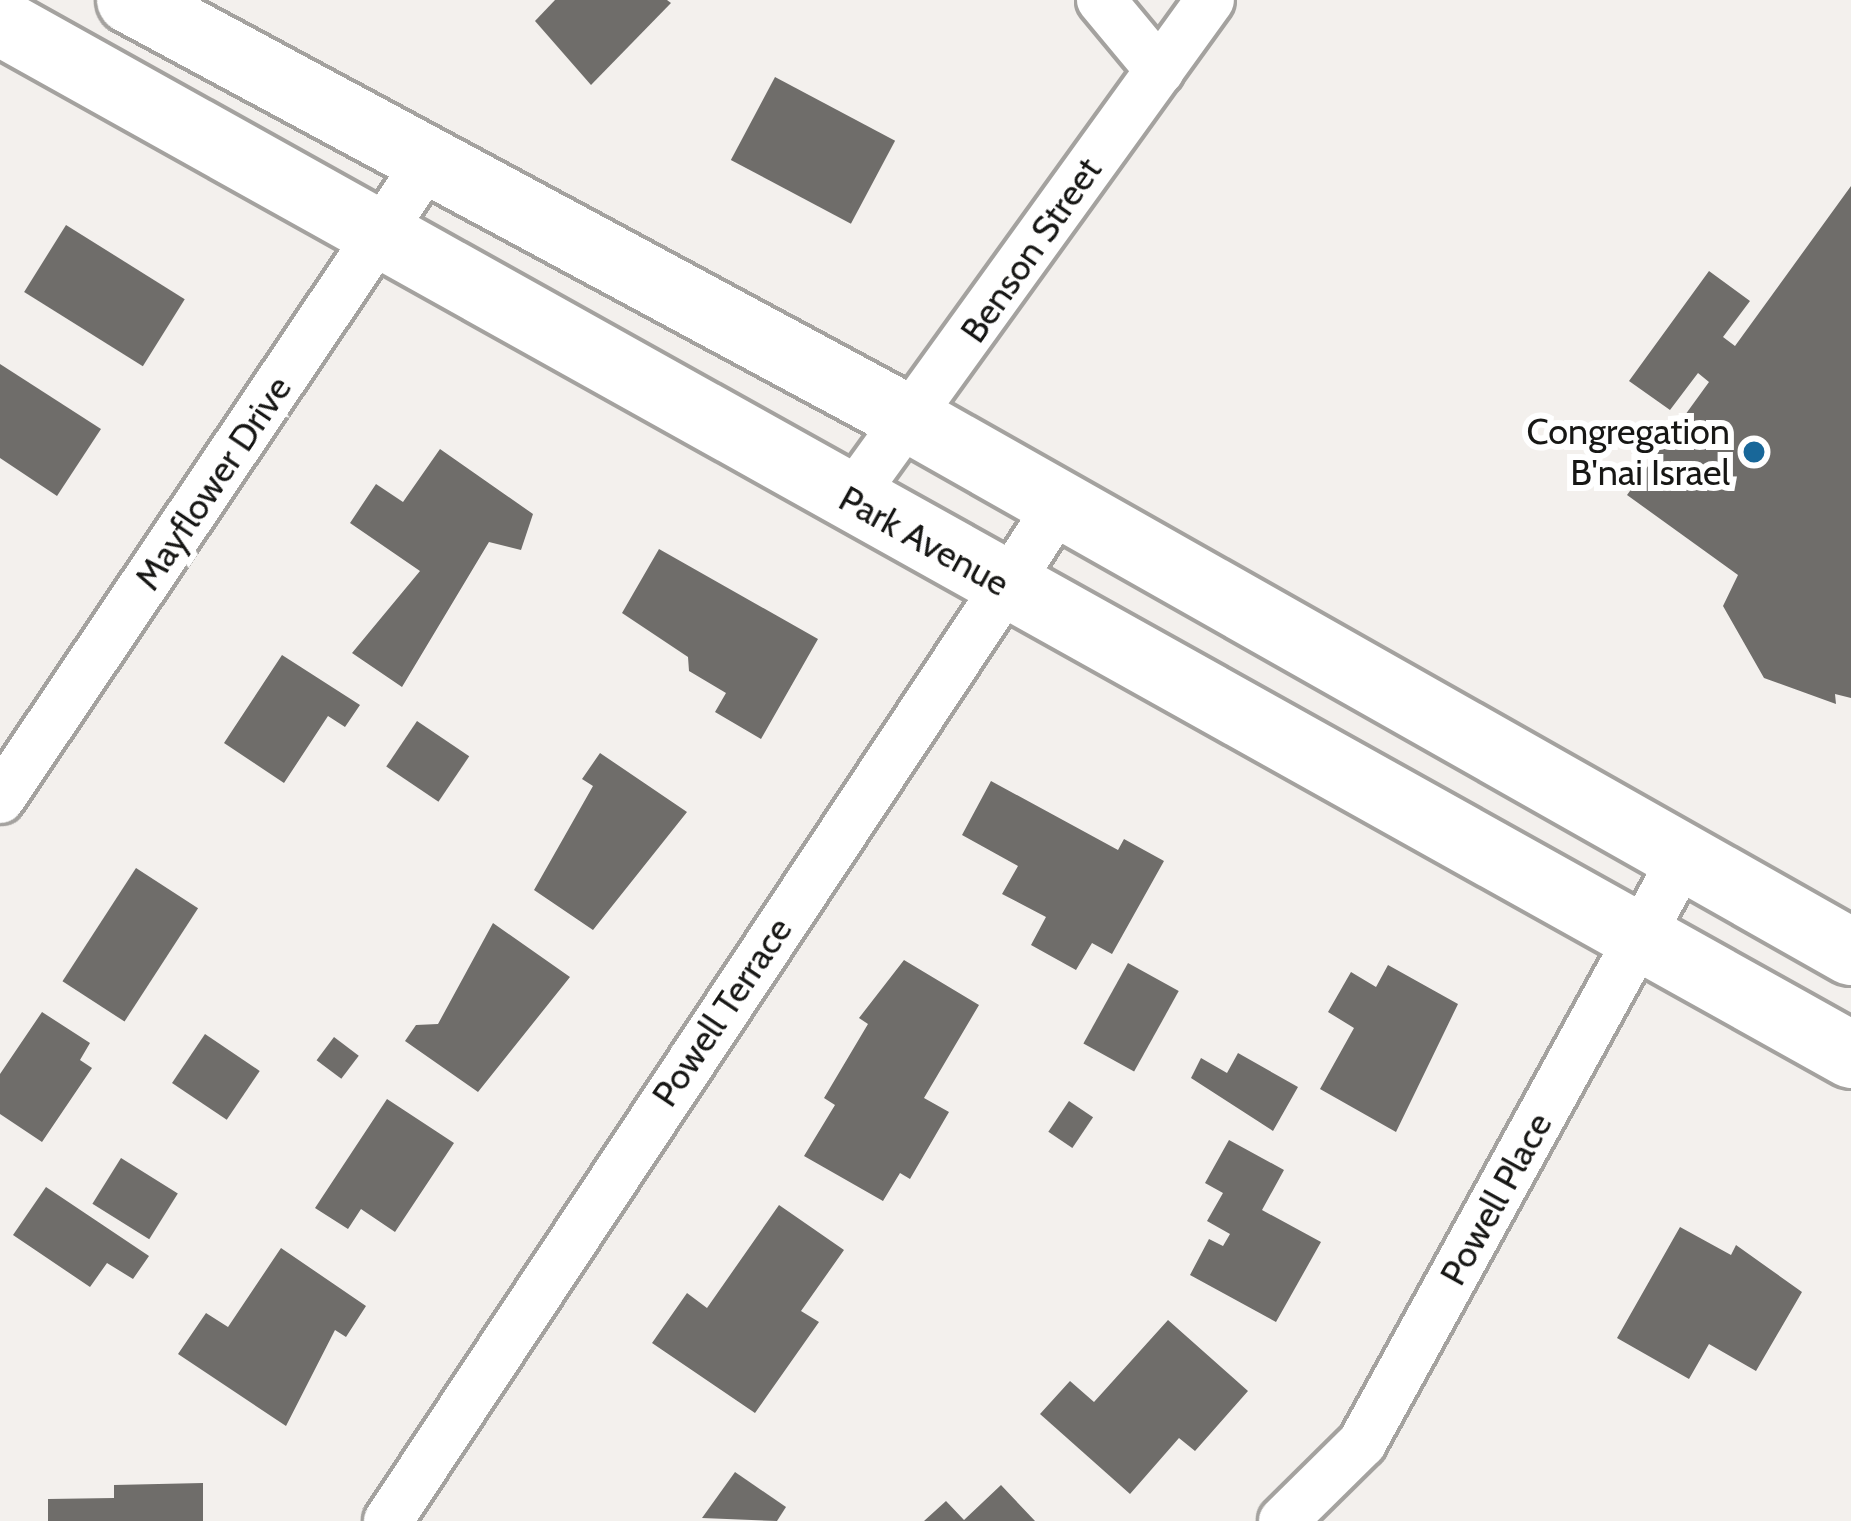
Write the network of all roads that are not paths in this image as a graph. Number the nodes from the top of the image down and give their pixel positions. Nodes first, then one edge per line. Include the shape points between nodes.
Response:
1 (1101, 0) edge
2 (1210, 0) edge
3 (152, 5) edge
4 (0, 22) edge
5 (1160, 71) junction
6 (98, 76) junction
7 (425, 166) junction
8 (381, 233) junction
9 (911, 420) junction
10 (850, 499) junction
11 (1060, 504) junction
12 (1006, 587) junction
13 (0, 799) edge
14 (1683, 859) junction
15 (1639, 938) junction
16 (1851, 952) edge
17 (1851, 1055) edge
18 (388, 1521) edge
19 (1283, 1521) edge

1 - 5 street
2 - 5 street, Benson Street
3 - 6 street
3 - 7 main road
4 - 6 main road, Park Avenue
5 - 9 street, Benson Street
6 - 8 main road, Park Avenue
7 - 8 street, Mayflower Drive
7 - 9 main road
8 - 10 main road, Park Avenue
8 - 13 street, Mayflower Drive
9 - 10 street, Benson Street
9 - 11 main road
10 - 12 main road, Park Avenue
11 - 12 street, Powell Terrace
11 - 14 main road
12 - 15 main road, Park Avenue
12 - 18 street, Powell Terrace
14 - 15 street, Powell Place
14 - 16 main road
15 - 17 main road, Park Avenue
15 - 19 street, Powell Place via 1362,1443

